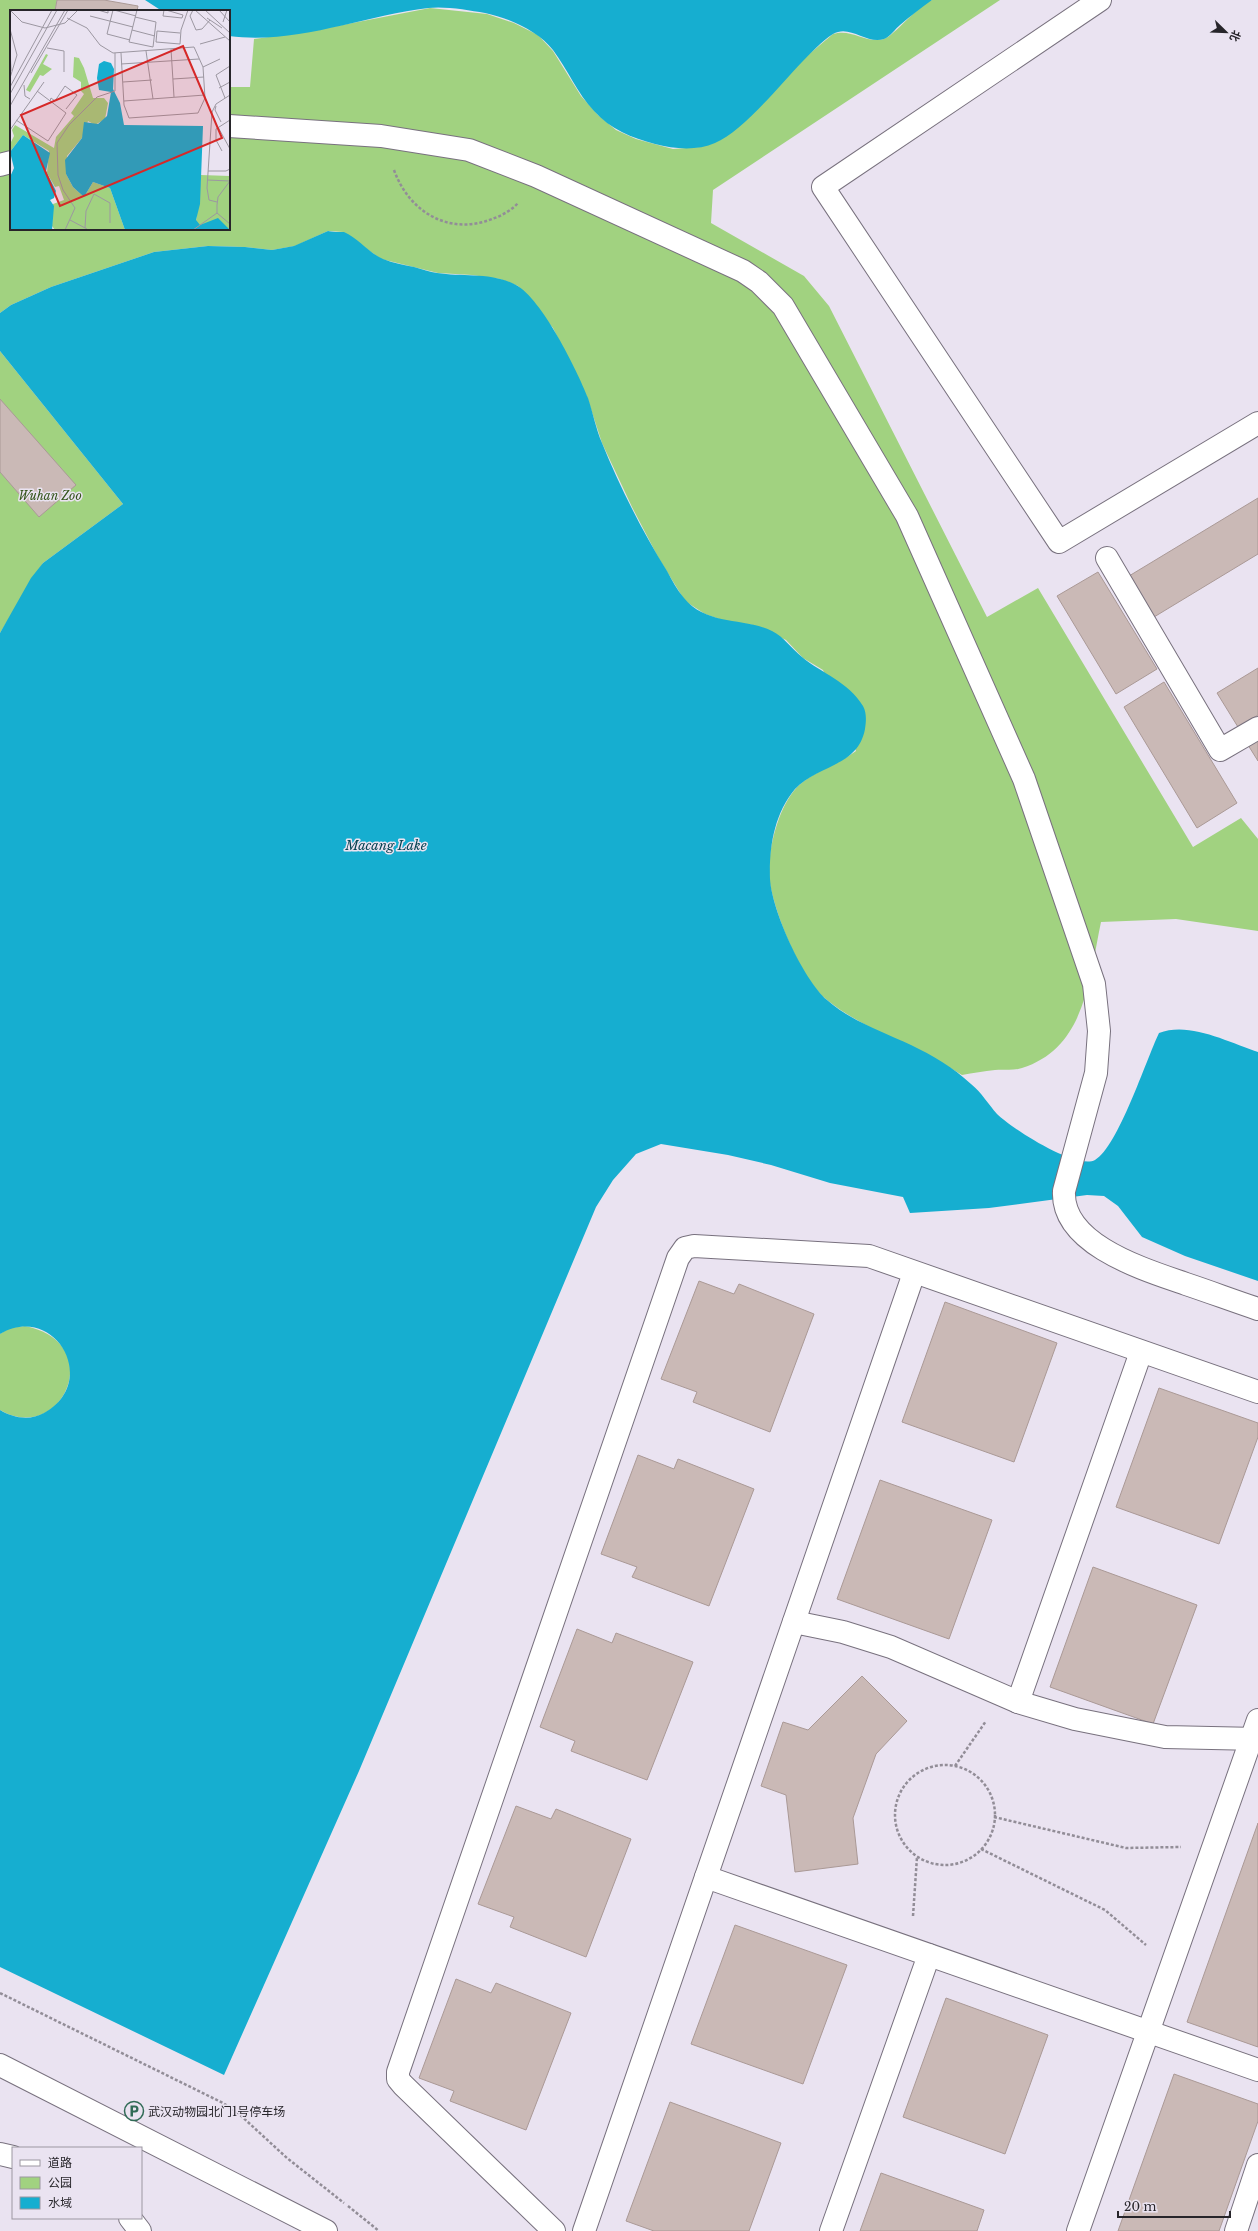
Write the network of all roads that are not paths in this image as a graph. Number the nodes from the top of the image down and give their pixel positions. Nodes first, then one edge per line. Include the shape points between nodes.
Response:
1 (1100, 0) edge
2 (230, 126) edge
3 (10, 162) edge
4 (0, 165) edge
5 (1258, 423) edge
6 (1107, 558) dead end
7 (1258, 728) edge
8 (914, 1273) junction
9 (1258, 1309) edge
10 (1141, 1352) junction
11 (1258, 1392) edge
12 (794, 1622) junction
13 (1011, 1699) junction
14 (1256, 1733) edge
15 (706, 1877) junction
16 (920, 1951) junction
17 (1148, 2032) junction
18 (0, 2065) edge
19 (1258, 2070) edge
20 (0, 2154) edge
21 (12, 2157) edge
22 (1258, 2165) edge
23 (131, 2219) edge
24 (140, 2231) edge
25 (326, 2231) edge
26 (554, 2231) edge
27 (584, 2231) edge
28 (831, 2231) edge
29 (1078, 2231) edge
30 (1236, 2231) edge

1 - 5 lane via 823,187 1059,542
2 - 9 lane via 393,138 469,150 536,176 743,271 759,282 783,306 907,516 1024,779 1094,984 1099,1031 1096,1073 1064,1191 1066,1210 1084,1233 1112,1254 1138,1267
3 - 4 lane
6 - 7 lane via 1220,750
8 - 10 lane
8 - 12 lane
8 - 26 lane via 869,1256 694,1246 684,1248 678,1258 398,2072 398,2080
10 - 11 lane
10 - 13 lane
12 - 13 lane via 843,1632 891,1647
12 - 15 lane
13 - 14 lane via 1075,1719 1165,1737
14 - 17 lane
15 - 16 lane
15 - 27 lane
16 - 17 lane
16 - 28 lane
17 - 19 lane
17 - 29 lane
18 - 25 lane
20 - 21 lane
22 - 30 lane
23 - 24 lane

